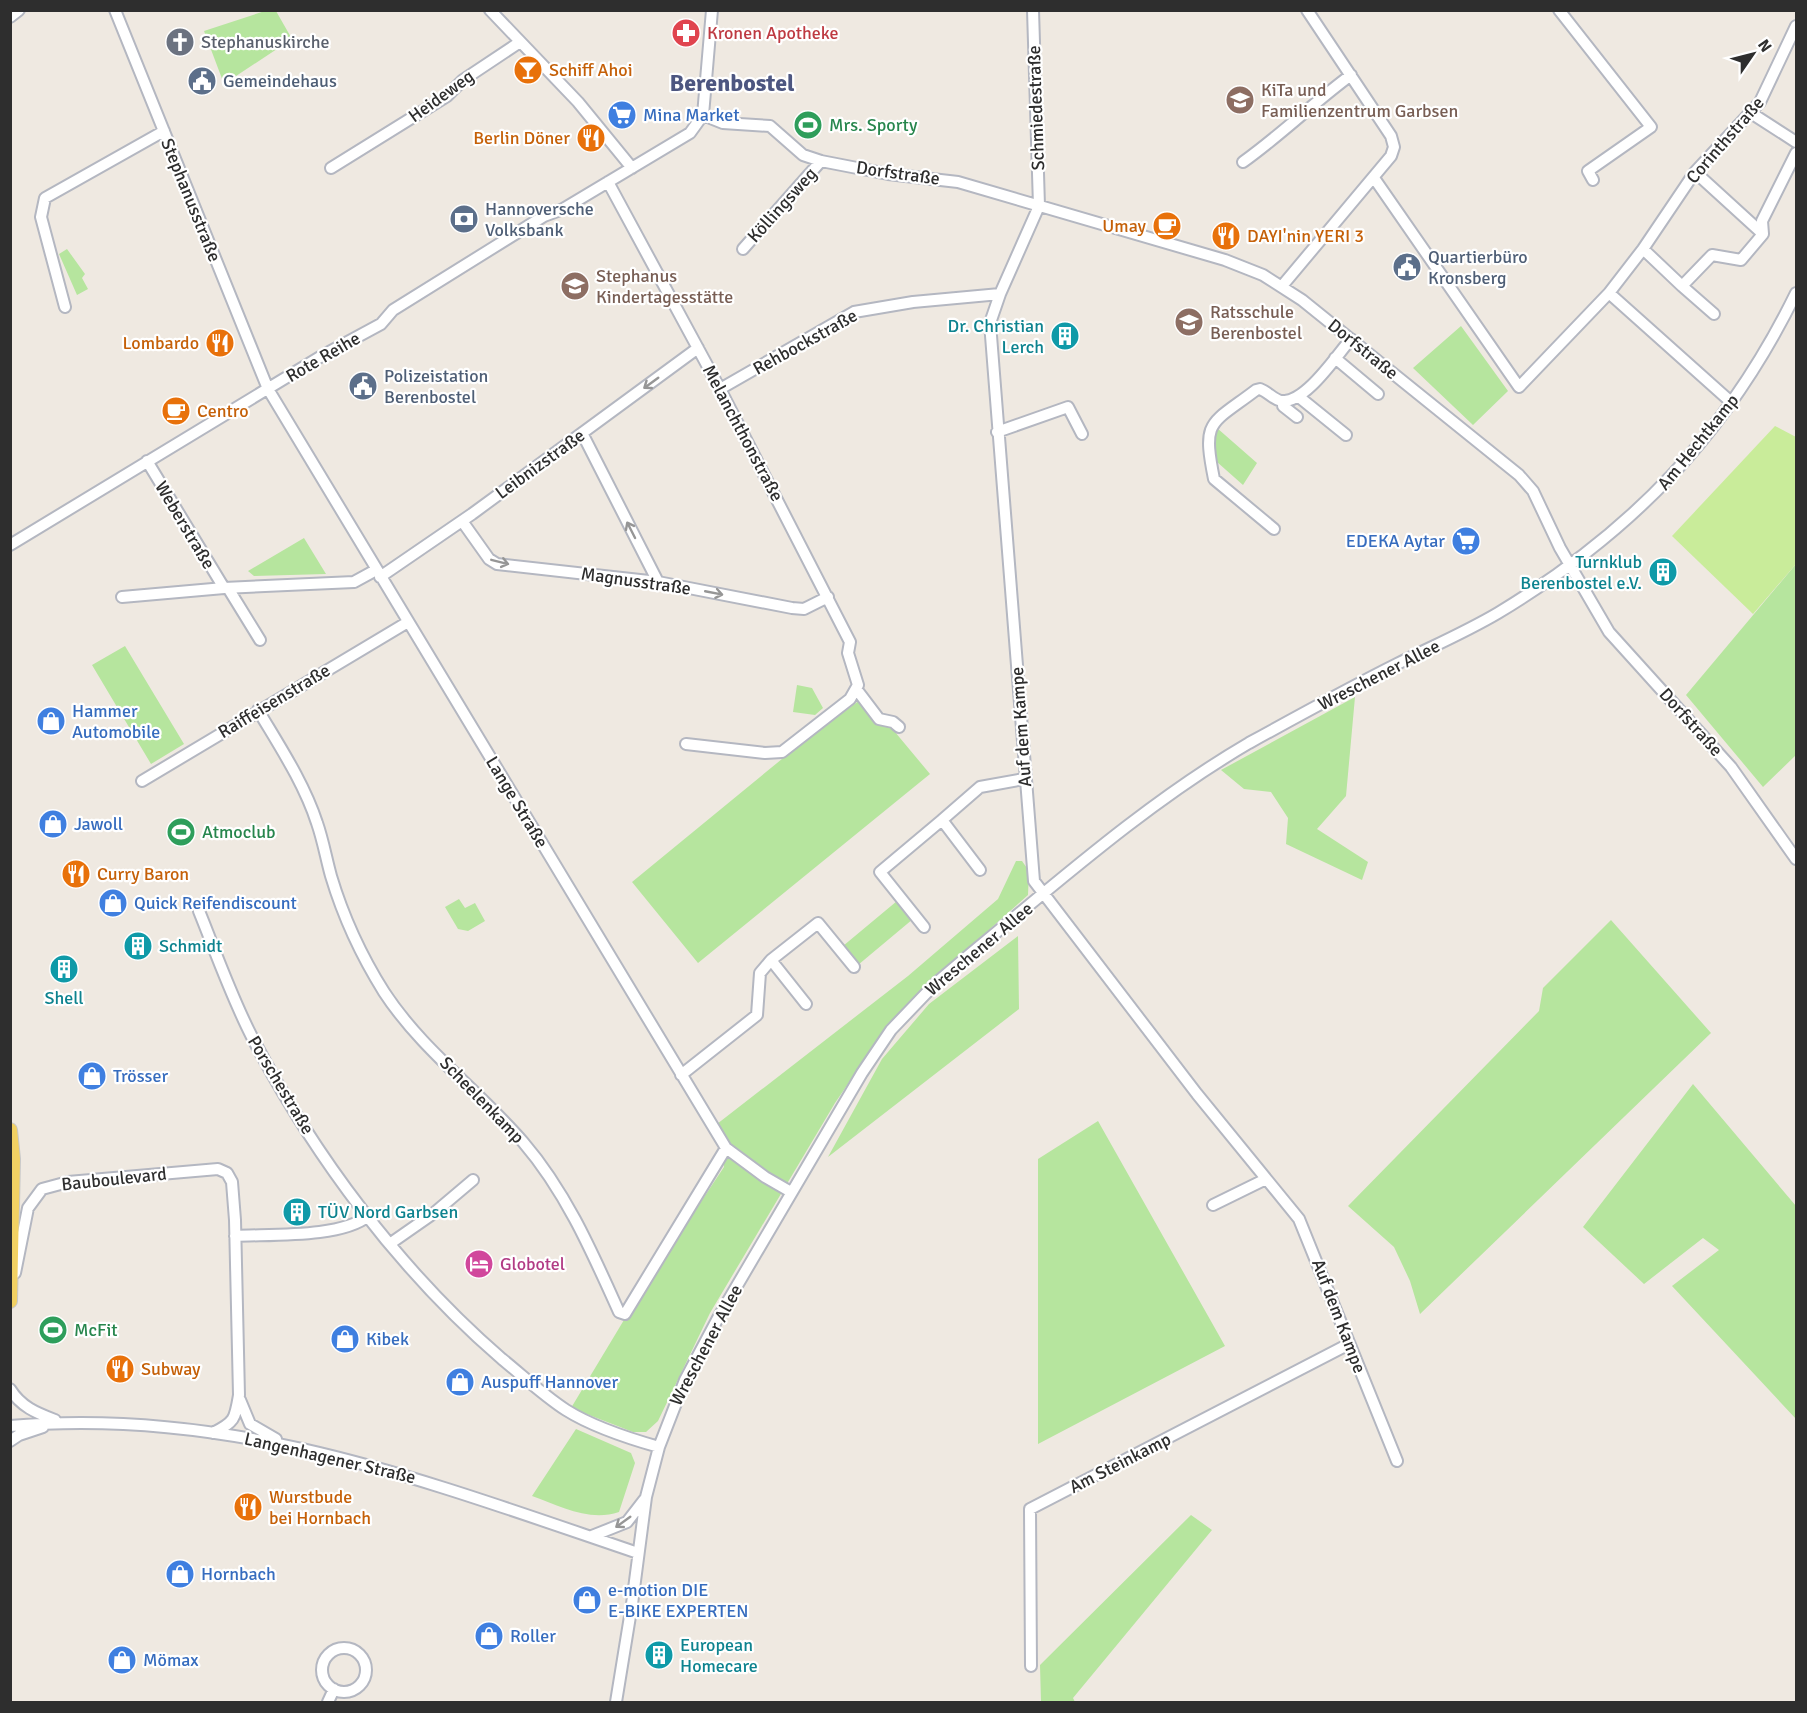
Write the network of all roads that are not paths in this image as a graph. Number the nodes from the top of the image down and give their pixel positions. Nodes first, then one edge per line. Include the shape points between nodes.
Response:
1 (19, 10) edge
2 (115, 10) edge
3 (490, 10) edge
4 (712, 10) edge
5 (1033, 10) edge
6 (1307, 10) edge
7 (1560, 10) edge
8 (10, 17) edge
9 (1797, 26) edge
10 (520, 42) junction
11 (1793, 42) edge
12 (1351, 75) junction
13 (1751, 113) junction
14 (703, 116) junction
15 (164, 131) junction
16 (1797, 142) edge
17 (1797, 153) edge
18 (820, 161) junction
19 (1243, 162) dead end
20 (331, 168) dead end
21 (633, 168) junction
22 (1695, 172) junction
23 (1374, 177) junction
24 (1593, 180) dead end
25 (608, 182) junction
26 (1039, 206) junction
27 (1763, 234) junction
28 (743, 249) dead end
29 (1643, 249) junction
30 (1282, 286) junction
31 (1682, 286) junction
32 (1608, 293) junction
33 (1797, 293) edge
34 (1000, 294) junction
35 (65, 307) dead end
36 (1714, 314) dead end
37 (1351, 339) junction
38 (698, 348) junction
39 (1335, 358) junction
40 (268, 389) junction
41 (720, 389) junction
42 (1378, 394) dead end
43 (1299, 397) junction
44 (1283, 401) junction
45 (1731, 402) junction
46 (1297, 417) dead end
47 (997, 432) junction
48 (582, 433) junction
49 (1082, 435) dead end
50 (1346, 435) dead end
51 (147, 461) junction
52 (462, 521) junction
53 (1275, 530) dead end
54 (10, 545) edge
55 (1571, 566) junction
56 (378, 574) junction
57 (658, 582) junction
58 (226, 588) junction
59 (122, 597) dead end
60 (828, 597) junction
61 (408, 622) junction
62 (260, 640) dead end
63 (857, 690) junction
64 (258, 710) junction
65 (899, 728) dead end
66 (686, 744) dead end
67 (1024, 779) junction
68 (142, 781) dead end
69 (942, 820) junction
70 (1797, 859) edge
71 (980, 870) dead end
72 (1043, 895) junction
73 (199, 911) dead end
74 (924, 927) dead end
75 (771, 960) junction
76 (854, 967) dead end
77 (806, 1004) dead end
78 (681, 1075) junction
79 (10, 1130) edge
80 (726, 1148) junction
81 (1266, 1179) junction
82 (472, 1180) dead end
83 (791, 1192) junction
84 (1213, 1205) dead end
85 (368, 1216) junction
86 (235, 1236) junction
87 (391, 1243) junction
88 (11, 1295) edge
89 (1349, 1344) junction
90 (10, 1389) edge
91 (239, 1395) junction
92 (58, 1421) junction
93 (10, 1426) edge
94 (212, 1433) junction
95 (10, 1441) edge
96 (287, 1445) junction
97 (659, 1447) junction
98 (1397, 1461) dead end
99 (646, 1497) junction
100 (592, 1536) junction
101 (638, 1553) junction
102 (1031, 1666) dead end
103 (334, 1689) junction
104 (328, 1702) edge
105 (616, 1702) edge

1 - 8 street
2 - 15 street, Stephanusstraße
3 - 10 street
4 - 14 street
5 - 26 street, Schmiedestraße
6 - 12 street
7 - 24 street via 1651,127 1588,171
9 - 11 street, Corinthstraße
10 - 20 street, Heideweg via 463,80 447,96
10 - 21 street via 578,102
11 - 13 street, Corinthstraße
12 - 19 street
12 - 23 street via 1391,136 1394,147
13 - 16 street
13 - 22 street, Corinthstraße
14 - 18 street, Dorfstraße via 723,123 770,126 803,155
14 - 21 street, Rote Reihe via 690,133
15 - 35 street via 45,198 41,217
15 - 40 street, Stephanusstraße
17 - 27 street via 1762,221
18 - 26 street, Dorfstraße via 958,182
18 - 28 street, Köllingsweg
21 - 25 street, Rote Reihe
22 - 27 street
22 - 29 street, Corinthstraße
23 - 30 street
23 - 32 street, Corinthstraße via 1520,387
25 - 38 street, Melanchthonstraße
25 - 40 street, Rote Reihe via 530,225 393,310 381,324
26 - 30 street, Dorfstraße via 1225,260
26 - 34 street, Auf dem Kampe
27 - 31 street via 1741,260 1712,255
29 - 31 street
29 - 32 street, Corinthstraße
30 - 37 street, Dorfstraße
31 - 36 street
32 - 45 street
33 - 45 street, Am Hechtkamp
34 - 41 street, Rehbockstraße via 854,312
34 - 47 street, Auf dem Kampe via 990,323
37 - 39 street
37 - 55 street, Dorfstraße via 1519,475 1533,491
38 - 41 street, Melanchthonstraße
38 -> 48 street, Leibnizstraße
39 - 42 street
39 - 43 street
40 - 51 street, Rote Reihe
40 - 56 street, Lange Straße
41 - 60 street, Melanchthonstraße
43 - 44 street
43 - 50 street
44 - 46 street via 1283,406
44 - 53 street via 1256,390 1216,420 1207,437 1214,479
45 - 55 street, Am Hechtkamp via 1660,490
47 - 49 street via 1068,407
47 - 67 street, Auf dem Kampe
48 - 52 street, Leibnizstraße
57 -> 48 street
51 - 54 street, Rote Reihe
51 - 58 street, Weberstraße
52 - 56 street, Leibnizstraße
52 -> 57 street, Magnusstraße via 489,559 497,564
55 - 70 street, Dorfstraße via 1609,632 1731,767
55 - 72 street, Wreschener Allee via 1496,614 1248,744 1174,791
56 - 58 street, Leibnizstraße via 354,582
56 - 61 street, Lange Straße
57 -> 60 street, Magnusstraße via 792,608 804,609
58 - 59 street, Leibnizstraße
58 - 62 street
60 - 63 street, Melanchthonstraße via 850,642 848,653 858,680
61 - 64 street, Raiffeisenstraße
61 - 78 street, Lange Straße
63 - 65 street, Melanchthonstraße via 879,719
63 - 66 street via 782,752
64 - 68 street, Raiffeisenstraße
64 - 80 street, Scheelenkamp via 298,778 317,822 337,893 378,982 407,1023 539,1162 577,1220 619,1312 625,1314
67 - 69 street via 980,787
67 - 72 street, Auf dem Kampe via 1034,881
69 - 71 street
69 - 74 street via 880,872
72 - 81 street, Auf dem Kampe
72 - 83 street, Wreschener Allee via 936,983 891,1030
73 - 85 street, Porschestraße via 233,996 267,1065
75 - 76 street via 818,923
75 - 77 street
75 - 78 street via 760,973 757,1015
78 - 80 street, Lange Straße
79 - 88 main road
80 - 83 street, Lange Straße
81 - 84 street
81 - 89 street, Auf dem Kampe via 1305,1229
82 - 87 street
83 - 97 street, Wreschener Allee via 685,1380
85 - 86 street via 333,1230
85 - 87 street, Porschestraße
86 - 88 street, Bauboulevard via 232,1182 227,1173 218,1169 68,1182 42,1189 28,1208
86 - 91 street, Bauboulevard
87 - 97 street, Porschestraße via 468,1328 540,1391 599,1427
89 - 98 street, Auf dem Kampe
89 - 102 street, Am Steinkamp via 1030,1509
90 - 92 street via 30,1410
91 - 94 street, Bauboulevard via 231,1424
91 - 96 street, Bauboulevard via 250,1424
92 - 93 street, Langenhagener Straße
92 - 94 street, Langenhagener Straße via 131,1423
92 - 95 street
94 - 96 street, Langenhagener Straße
96 - 100 street, Langenhagener Straße via 427,1480
97 - 99 street, Wreschener Allee
99 -> 100 street via 627,1521
99 - 101 street, Wreschener Allee
100 - 101 street, Langenhagener Straße
101 - 105 street, Wreschener Allee
103 - 103 street via 356,1688 365,1675 364,1660 351,1649 335,1650 323,1665 324,1678
103 - 104 street

